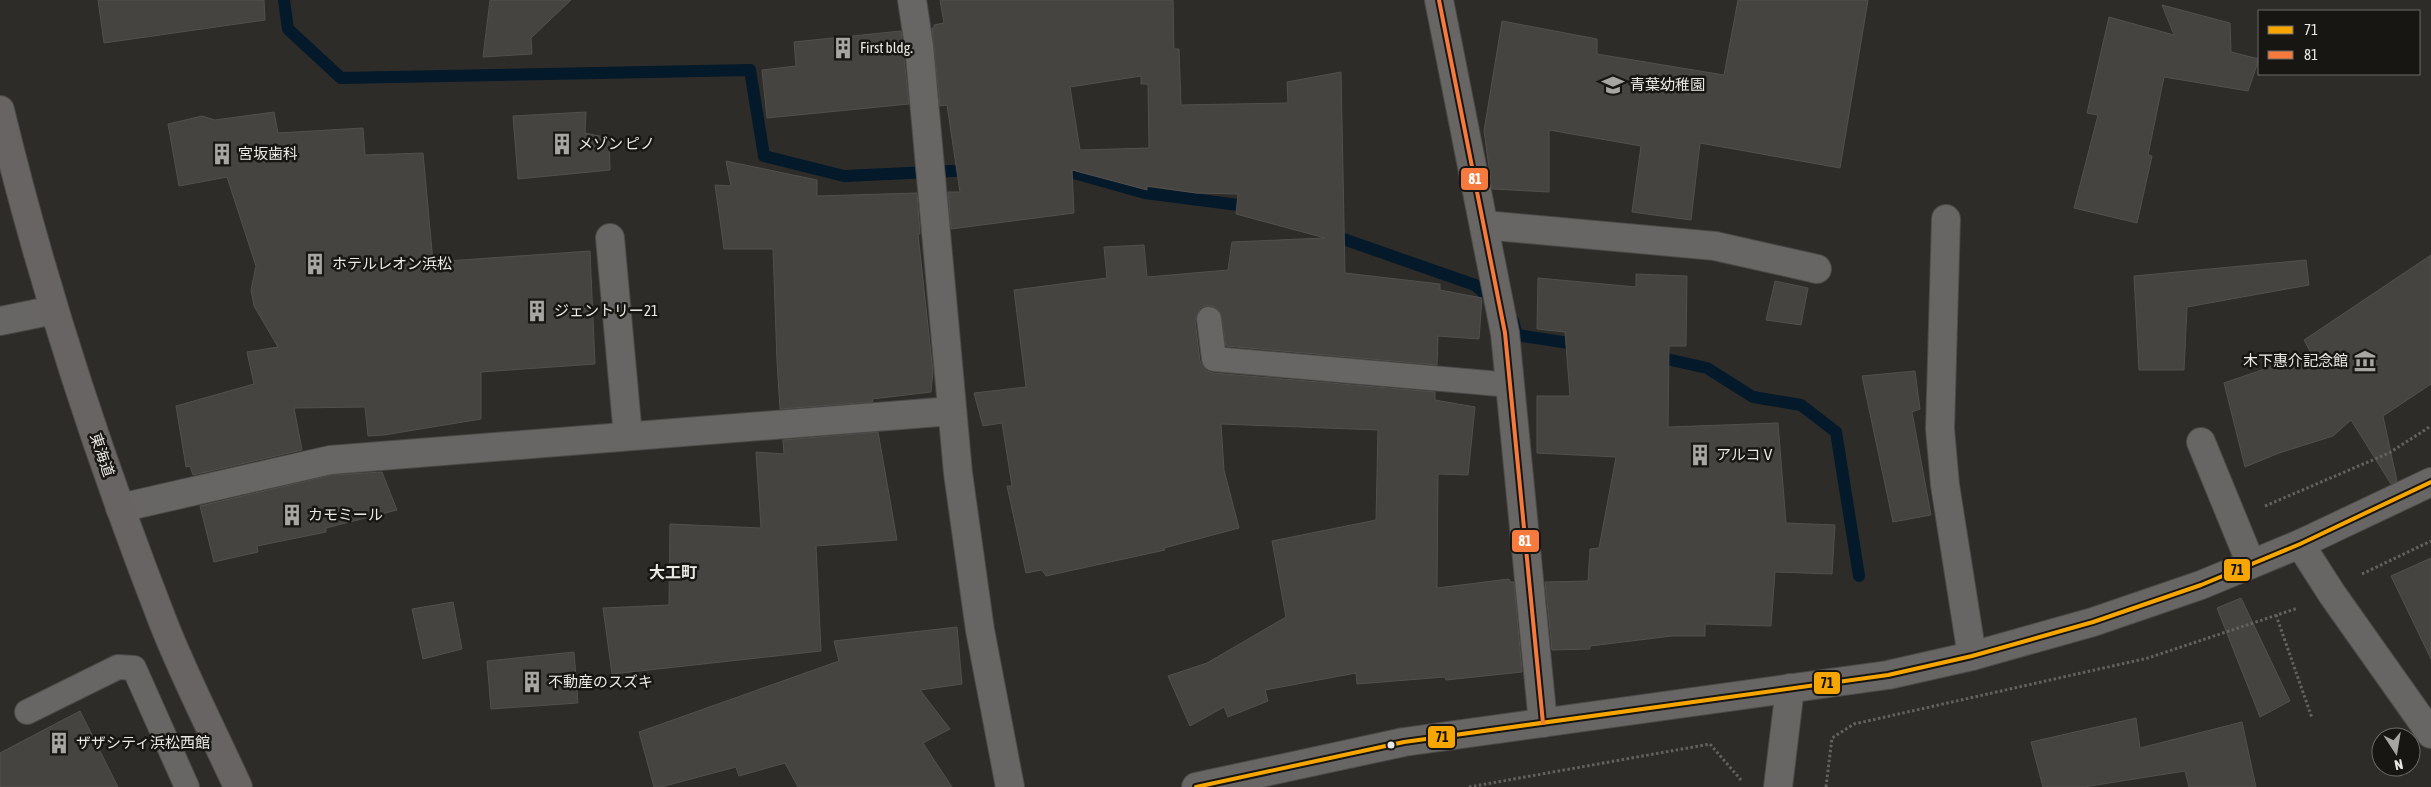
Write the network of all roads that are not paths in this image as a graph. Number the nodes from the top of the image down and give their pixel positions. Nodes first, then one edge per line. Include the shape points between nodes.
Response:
1 (912, 0) edge
2 (1439, 0) edge
3 (0, 110) edge
4 (1946, 219) dead end
5 (1484, 225) junction
6 (610, 238) dead end
7 (1818, 269) dead end
8 (54, 310) junction
9 (1209, 318) dead end
10 (0, 321) edge
11 (1511, 385) junction
12 (952, 411) junction
13 (628, 436) junction
14 (2201, 442) dead end
15 (2431, 482) edge
16 (120, 508) junction
17 (2300, 544) junction
18 (2251, 564) junction
19 (1972, 656) junction
20 (1790, 688) junction
21 (27, 712) dead end
22 (1543, 723) junction
23 (2431, 734) edge
24 (187, 787) edge
25 (238, 787) edge
26 (1010, 787) edge
27 (1196, 787) edge
28 (1778, 787) edge

1 - 12 street via 920,46
2 - 5 street
3 - 8 highway, 東海道
4 - 19 street via 1940,429 1945,485
5 - 7 street via 1715,246
5 - 11 street via 1505,333
6 - 13 street
8 - 10 street
8 - 16 highway, 東海道
9 - 11 lane via 1214,359
11 - 22 street
12 - 13 street
12 - 26 street via 980,630
13 - 16 street via 330,460
14 - 18 street
15 - 17 street
16 - 25 highway, 東海道 via 164,624
17 - 18 street
17 - 23 street
18 - 19 street via 2093,622
19 - 20 street via 1888,675
20 - 22 street
20 - 28 street
21 - 24 lane via 118,668 134,668
22 - 27 street via 1404,742

